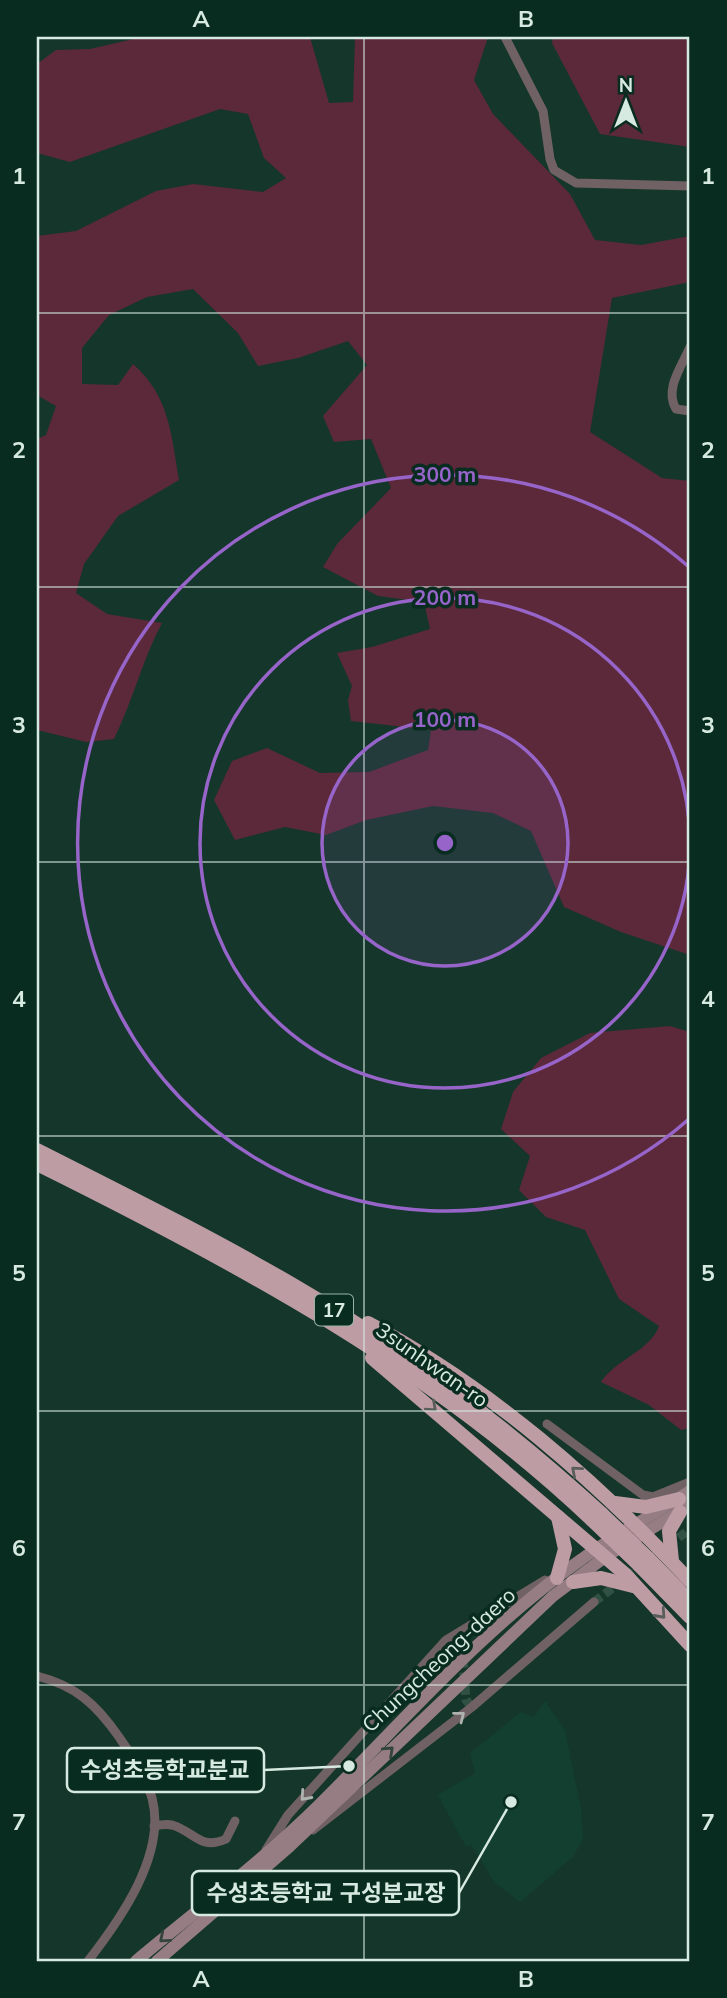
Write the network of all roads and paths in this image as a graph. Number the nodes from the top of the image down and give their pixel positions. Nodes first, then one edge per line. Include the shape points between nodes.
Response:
1 (505, 37) edge
2 (690, 186) edge
3 (690, 347) edge
4 (690, 411) edge
5 (37, 1150) edge
6 (37, 1164) edge
7 (280, 1292) junction
8 (547, 1424) dead end
9 (690, 1482) edge
10 (685, 1502) edge
11 (601, 1511) junction
12 (624, 1513) junction
13 (557, 1516) junction
14 (641, 1529) junction
15 (657, 1546) junction
16 (597, 1549) junction
17 (644, 1562) junction
18 (673, 1562) junction
19 (625, 1574) junction
20 (557, 1578) junction
21 (573, 1581) junction
22 (690, 1581) edge
23 (638, 1588) junction
24 (690, 1601) edge
25 (594, 1602) tunnel mouth
26 (690, 1616) edge
27 (690, 1645) edge
28 (37, 1676) edge
29 (235, 1821) dead end
30 (154, 1826) junction
31 (289, 1847) junction
32 (258, 1862) junction
33 (88, 1961) edge
34 (136, 1961) edge
35 (157, 1961) edge

1 - 2 street via 544,110 554,170 576,183
3 - 4 street via 670,400 676,409
11 -> 5 highway, 3sunhwan-ro / 17 via 437,1379 342,1315 252,1262
6 - 7 highway, 3sunhwan-ro / 17 via 176,1233
7 - 11 highway, 3sunhwan-ro / 17 via 443,1397 530,1465
7 -> 13 highway via 393,1374
8 - 9 street via 643,1495 653,1497
10 - 11 highway
10 - 14 main road, Chungcheong-daero
10 - 18 highway via 669,1531
11 - 12 highway
11 - 17 highway, 3sunhwan-ro / 17, bridge
12 - 14 highway
12 - 16 highway
13 - 16 highway
13 - 20 highway via 565,1549
14 - 15 highway
14 - 16 main road, Chungcheong-daero
15 - 18 highway
15 - 19 highway
16 - 19 highway
16 - 20 main road, Chungcheong-daero
16 - 21 main road, Chungcheong-daero
17 - 24 highway, 3sunhwan-ro / 17
17 - 26 highway, 3sunhwan-ro / 17
18 - 22 highway
19 - 23 highway
20 - 32 main road, Chungcheong-daero via 421,1698
20 -> 32 street via 545,1580 446,1640 288,1815
21 - 23 highway via 609,1578
31 -> 21 main road, Chungcheong-daero via 508,1636
23 -> 27 highway
31 -> 25 street via 472,1707
28 - 30 street via 82,1693 99,1709 145,1780
29 - 30 street via 226,1839 210,1844 172,1825
30 - 33 street via 129,1905
31 - 35 main road, Chungcheong-daero
32 -> 34 main road, Chungcheong-daero

